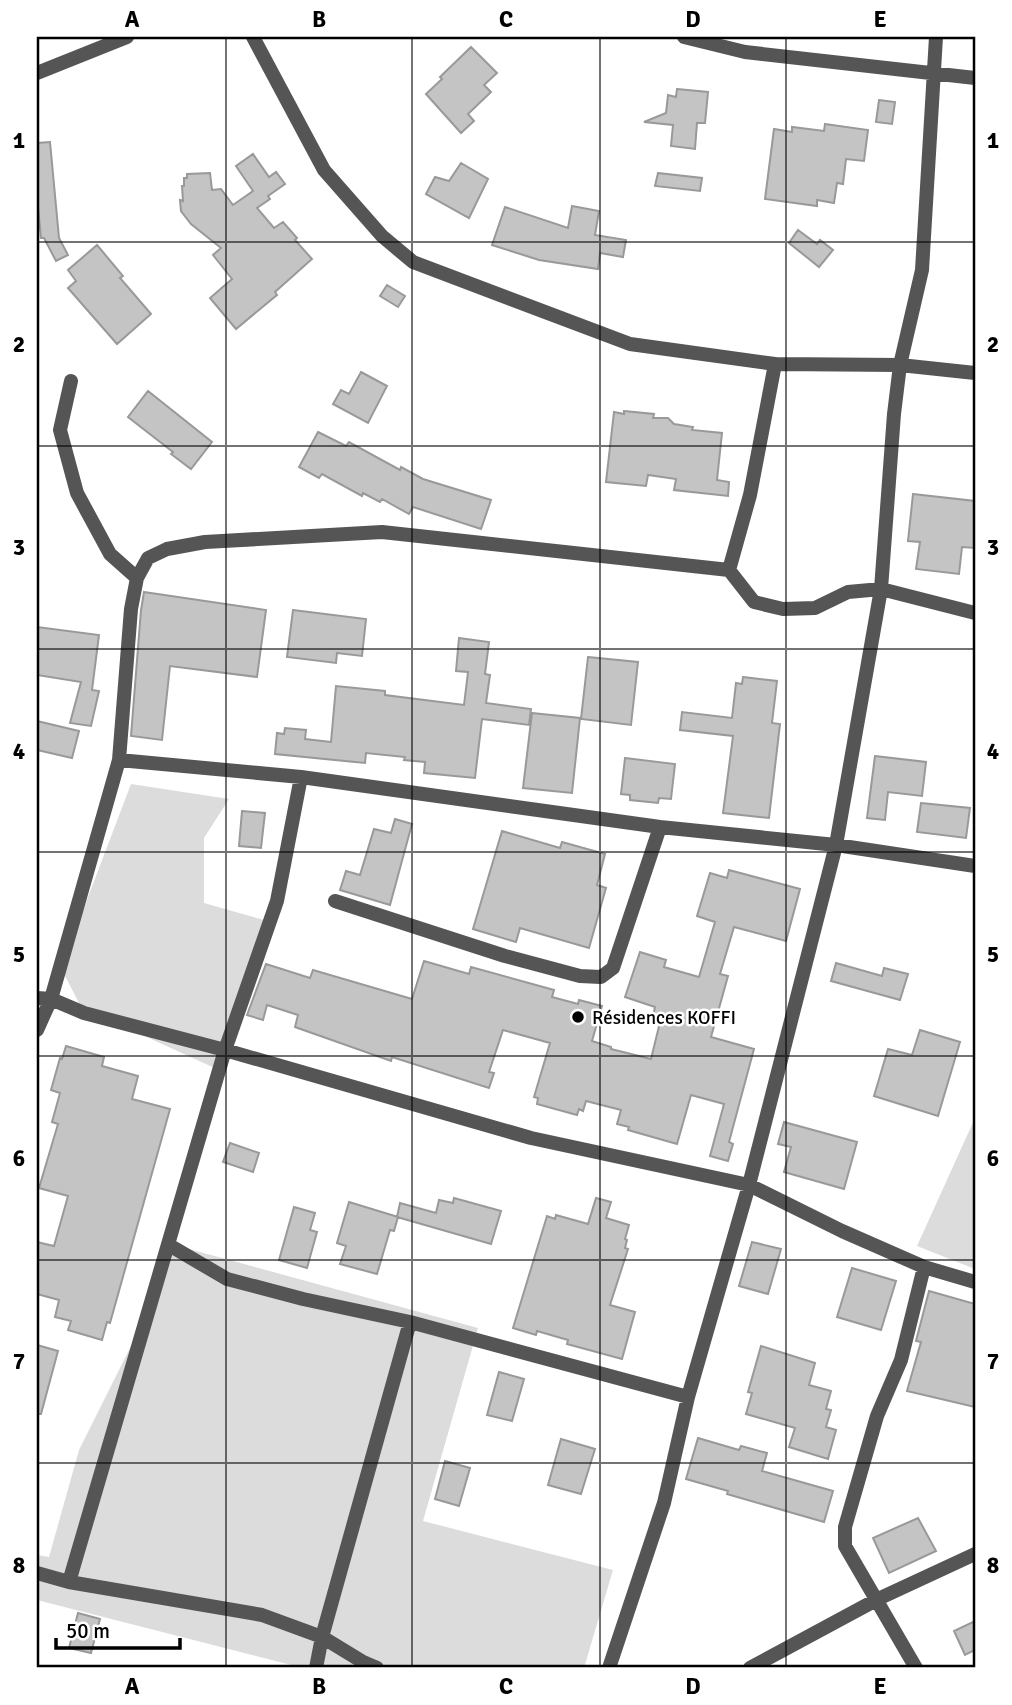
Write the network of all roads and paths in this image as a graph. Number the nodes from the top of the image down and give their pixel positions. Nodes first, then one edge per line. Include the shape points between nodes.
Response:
1 (127, 37) edge
2 (253, 37) edge
3 (684, 37) edge
4 (936, 37) edge
5 (933, 72) junction
6 (37, 73) edge
7 (975, 78) edge
8 (775, 364) junction
9 (900, 365) junction
10 (975, 373) edge
11 (71, 381) dead end
12 (729, 570) junction
13 (137, 578) junction
14 (881, 589) junction
15 (975, 613) edge
16 (118, 760) junction
17 (301, 777) junction
18 (660, 827) junction
19 (836, 845) junction
20 (975, 866) edge
21 (335, 901) dead end
22 (44, 998) edge
23 (37, 1030) edge
24 (225, 1051) junction
25 (749, 1185) junction
26 (169, 1245) junction
27 (924, 1267) junction
28 (975, 1282) edge
29 (410, 1322) junction
30 (688, 1397) junction
31 (975, 1554) edge
32 (37, 1573) edge
33 (69, 1582) junction
34 (878, 1599) junction
35 (322, 1637) junction
36 (316, 1668) edge
37 (377, 1668) edge
38 (609, 1668) edge
39 (750, 1668) edge
40 (916, 1668) edge

1 - 6 street
2 - 8 street via 324,170 382,236 412,262 630,344
3 - 5 street via 745,52
4 - 5 street
5 - 7 street
5 - 9 street via 922,270
8 - 9 street
8 - 12 street via 750,495
9 - 10 street
9 - 14 street
11 - 13 street via 60,430 77,493 110,554
12 - 13 street via 382,533 205,541 148,558
12 - 14 street via 754,602 783,609 815,608 848,592
13 - 16 street
14 - 15 street
14 - 19 street
16 - 17 street
16 - 22 street
17 - 18 street
17 - 24 street via 277,901
18 - 19 street
18 - 21 street via 613,968 601,977 580,976 505,956
19 - 20 street
19 - 25 street
22 - 23 street
22 - 24 street
24 - 25 street via 531,1138
24 - 26 street
25 - 27 street
25 - 30 street
26 - 29 street via 227,1279
26 - 33 street
27 - 28 street
27 - 34 street via 901,1360 877,1416 845,1527 845,1546
29 - 30 street
29 - 35 street
30 - 38 street via 664,1503
31 - 34 street
32 - 33 street
33 - 35 street via 262,1615
34 - 39 street
34 - 40 street
35 - 36 street
35 - 37 street

